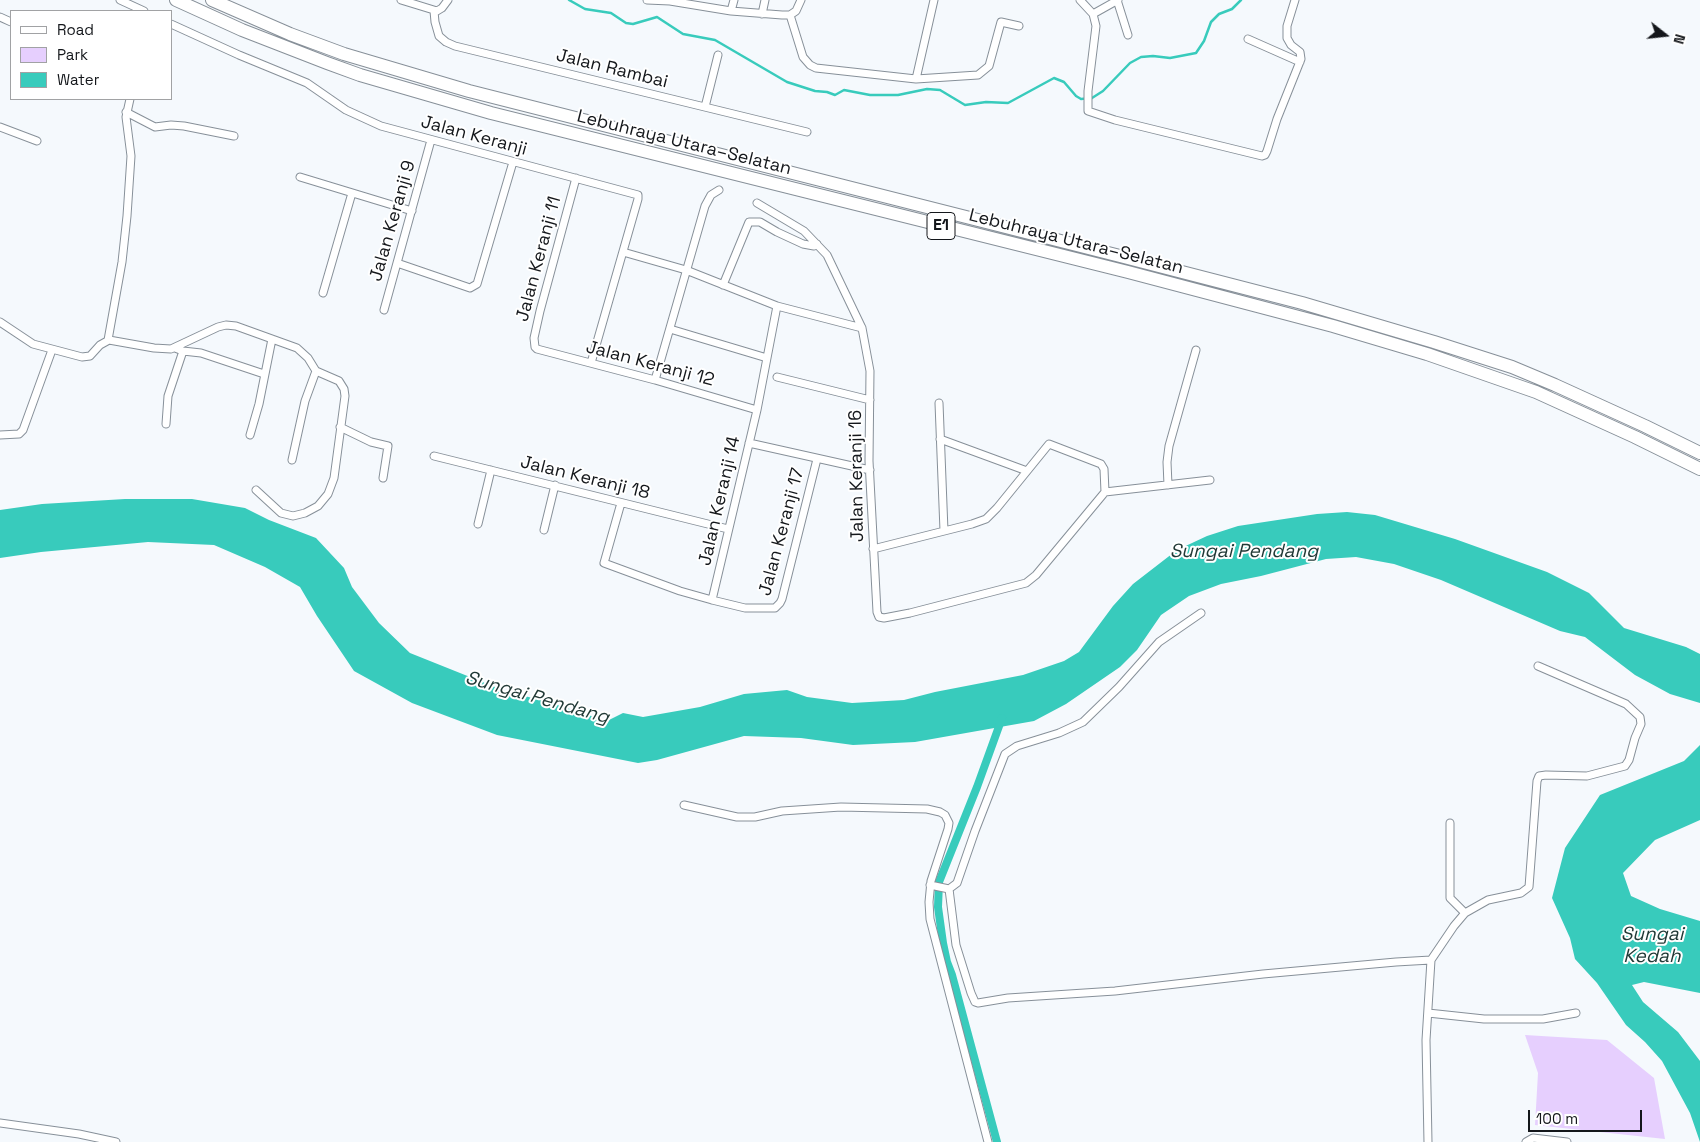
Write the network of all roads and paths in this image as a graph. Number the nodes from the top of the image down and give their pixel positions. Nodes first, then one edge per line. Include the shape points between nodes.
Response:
1 (120, 0) edge
2 (176, 0) edge
3 (212, 0) edge
4 (401, 0) edge
5 (448, 0) edge
6 (647, 0) edge
7 (734, 0) edge
8 (765, 0) edge
9 (802, 0) edge
10 (934, 0) edge
11 (1080, 0) edge
12 (1118, 0) edge
13 (1295, 0) edge
14 (142, 10) edge
15 (434, 10) junction
16 (731, 12) junction
17 (762, 14) junction
18 (1093, 14) junction
19 (790, 15) junction
20 (172, 24) edge
21 (1020, 26) dead end
22 (1128, 35) dead end
23 (1248, 39) dead end
24 (718, 55) dead end
25 (1300, 62) junction
26 (916, 79) junction
27 (130, 100) edge
28 (705, 107) junction
29 (126, 112) junction
30 (0, 127) edge
31 (807, 132) dead end
32 (234, 136) dead end
33 (432, 140) junction
34 (37, 141) dead end
35 (514, 162) junction
36 (300, 177) dead end
37 (576, 178) junction
38 (719, 190) dead end
39 (352, 193) junction
40 (757, 202) dead end
41 (412, 211) junction
42 (817, 244) junction
43 (623, 252) junction
44 (397, 264) junction
45 (686, 270) junction
46 (723, 285) junction
47 (324, 293) dead end
48 (777, 306) junction
49 (384, 310) dead end
50 (0, 322) edge
51 (862, 328) junction
52 (670, 329) junction
53 (272, 339) junction
54 (108, 340) junction
55 (535, 347) joint
56 (175, 348) junction
57 (52, 350) junction
58 (1196, 350) dead end
59 (183, 351) junction
60 (767, 358) junction
61 (592, 363) junction
62 (316, 371) junction
63 (264, 374) junction
64 (778, 377) dead end
65 (655, 380) junction
66 (870, 400) junction
67 (940, 403) dead end
68 (757, 410) junction
69 (166, 424) dead end
70 (340, 427) junction
71 (0, 435) edge
72 (250, 435) dead end
73 (940, 439) junction
74 (749, 443) junction
75 (1700, 453) edge
76 (434, 456) dead end
77 (817, 459) junction
78 (292, 460) dead end
79 (1700, 469) edge
80 (491, 470) junction
81 (870, 470) junction
82 (1027, 471) junction
83 (383, 478) dead end
84 (1210, 480) dead end
85 (1168, 485) junction
86 (555, 486) junction
87 (256, 490) dead end
88 (1104, 492) junction
89 (621, 503) junction
90 (478, 524) dead end
91 (728, 529) junction
92 (544, 530) dead end
93 (944, 531) junction
94 (873, 549) junction
95 (712, 600) junction
96 (1201, 613) dead end
97 (1538, 666) dead end
98 (684, 806) dead end
99 (1450, 823) dead end
100 (934, 885) junction
101 (948, 889) junction
102 (1466, 913) junction
103 (1431, 960) junction
104 (1428, 1013) junction
105 (1576, 1013) dead end
106 (0, 1123) edge
107 (116, 1142) edge
108 (988, 1142) edge
109 (1428, 1142) edge
110 (1526, 1142) edge
111 (1567, 1142) edge

1 - 14 street
2 - 79 highway, Lebuhraya Utara–Selatan / E1 via 327,63 491,113 1128,272 1427,354 1536,392
3 - 75 highway, Lebuhraya Utara–Selatan / E1 via 344,54 470,91 1302,303 1434,342 1504,364 1556,385
4 - 15 street
5 - 15 street via 440,10
6 - 16 street
7 - 16 street
8 - 17 street
9 - 19 street
10 - 26 street
11 - 18 street
12 - 18 street
12 - 22 street
13 - 25 street via 1287,38 1300,52
15 - 28 street, Jalan Rambai via 440,36 455,46
16 - 17 street
17 - 19 street
18 - 25 street via 1096,34 1087,109 1092,113 1262,156 1267,153
19 - 26 street via 803,57 810,65
20 - 33 street, Jalan Keranji via 307,83 363,119
21 - 26 street via 1001,22 989,66 978,75
23 - 25 street
24 - 28 street
27 - 29 street
28 - 31 street, Jalan Rambai
29 - 32 street via 155,127 184,126
29 - 54 street via 131,166 122,262
30 - 34 street
33 - 35 street, Jalan Keranji
33 - 41 street, Jalan Keranji 9
35 - 37 street, Jalan Keranji
35 - 44 street via 475,286 470,288
36 - 39 street
37 - 43 street, Jalan Keranji via 639,197
37 - 55 street, Jalan Keranji 11 via 538,320
38 - 45 street via 711,195 705,206
39 - 41 street
39 - 47 street
40 - 42 street, Jalan Keranji 16 via 799,227
41 - 44 street, Jalan Keranji 9
42 - 46 street via 803,244 760,222 750,222
42 - 51 street, Jalan Keranji 16 via 827,255
43 - 45 street
43 - 61 street
44 - 49 street, Jalan Keranji 9
45 - 46 street
45 - 52 street
46 - 48 street
48 - 51 street
48 - 60 street, Jalan Keranji 14
50 - 57 street via 27,341
51 - 66 street, Jalan Keranji 16 via 870,371
52 - 60 street
52 - 65 street
53 - 56 street via 226,325
53 - 62 street via 304,353
53 - 63 street
54 - 56 street via 161,349
54 - 57 street via 88,357
55 - 61 street, Jalan Keranji 12
56 - 59 street
57 - 71 street via 24,430 18,434
58 - 85 street via 1169,446
59 - 63 street via 201,353
59 - 69 street via 168,396
60 - 68 street, Jalan Keranji 14
61 - 65 street, Jalan Keranji 12
62 - 70 street via 343,386 345,396
62 - 78 street via 307,392
63 - 72 street
64 - 66 street
65 - 68 street, Jalan Keranji 12
66 - 81 street, Jalan Keranji 16
67 - 73 street
68 - 74 street, Jalan Keranji 14
70 - 83 street via 371,442 388,446
70 - 87 street via 334,478 328,494 318,506 289,516 281,513
73 - 82 street
73 - 93 street
74 - 77 street
74 - 91 street, Jalan Keranji 14
76 - 80 street, Jalan Keranji 18
77 - 81 street
77 - 95 street, Jalan Keranji 17 via 778,606 771,609 745,608
80 - 86 street, Jalan Keranji 18
80 - 90 street
81 - 94 street, Jalan Keranji 16
82 - 88 street via 1048,444 1101,464
82 - 93 street via 986,519
84 - 85 street
85 - 88 street
86 - 89 street, Jalan Keranji 18
86 - 92 street
88 - 94 street, Jalan Keranji 16 via 1026,583 884,618 877,612
89 - 91 street, Jalan Keranji 18
89 - 95 street via 604,563
91 - 95 street, Jalan Keranji 14
93 - 94 street
96 - 101 street via 1159,642 1083,722 1017,746 1005,754 959,878
97 - 102 street via 1621,701 1638,714 1641,724 1629,760 1623,767 1587,776 1540,776 1529,887 1488,900
98 - 100 street via 747,818 841,807 918,808 940,812 948,819 948,829
99 - 102 street via 1450,898
100 - 101 street
100 - 108 street via 929,911 932,933
101 - 103 street via 956,945 974,1002 978,1003
102 - 103 street
103 - 104 street
104 - 105 street via 1484,1019 1543,1019
104 - 109 street
106 - 107 street
110 - 111 street via 1538,1138

